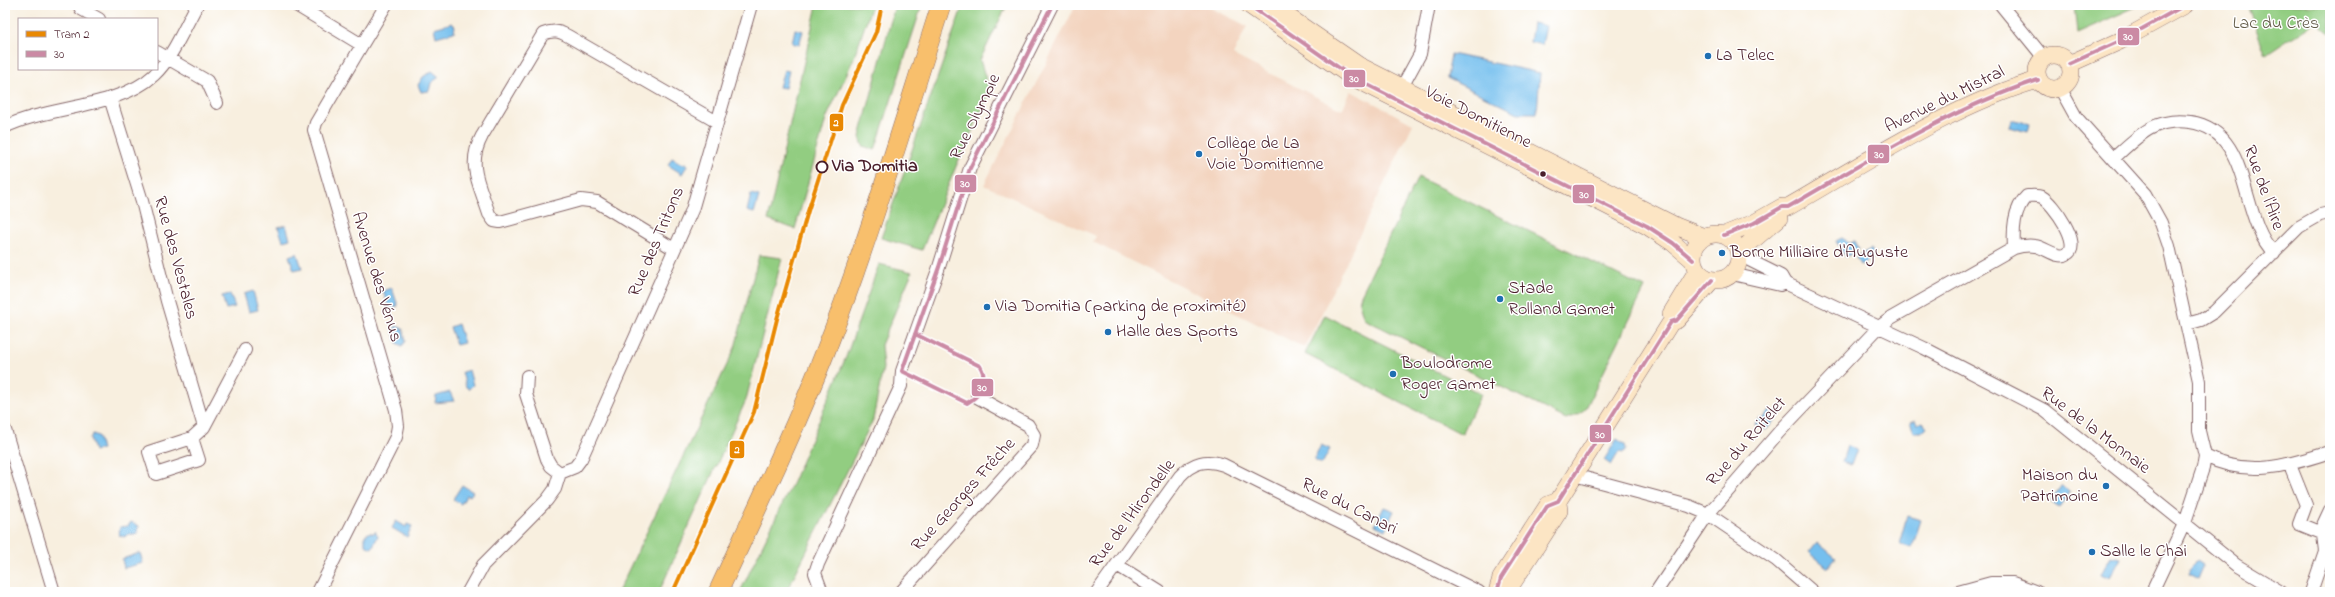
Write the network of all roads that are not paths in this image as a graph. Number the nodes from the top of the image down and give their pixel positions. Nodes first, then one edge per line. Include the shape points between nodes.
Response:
1 (79, 5) edge
2 (196, 5) edge
3 (296, 5) edge
4 (386, 5) edge
5 (751, 5) edge
6 (941, 5) edge
7 (1052, 5) edge
8 (1249, 5) edge
9 (1271, 5) edge
10 (1429, 5) edge
11 (2001, 5) edge
12 (2185, 5) edge
13 (97, 18) edge
14 (362, 45) junction
15 (162, 55) edge
16 (2044, 58) junction
17 (2069, 64) junction
18 (154, 70) edge
19 (2038, 80) junction
20 (1402, 87) junction
21 (2060, 88) junction
22 (110, 98) junction
23 (217, 103) dead end
24 (717, 122) junction
25 (6, 124) edge
26 (2114, 158) junction
27 (1788, 207) junction
28 (2330, 213) edge
29 (1724, 235) junction
30 (1704, 237) junction
31 (2014, 248) junction
32 (674, 249) junction
33 (1739, 253) junction
34 (2274, 253) junction
35 (1695, 266) junction
36 (1732, 274) junction
37 (1712, 280) junction
38 (1785, 283) junction
39 (1671, 322) junction
40 (2187, 324) junction
41 (1879, 327) junction
42 (245, 350) dead end
43 (527, 376) dead end
44 (977, 398) dead end
45 (204, 427) junction
46 (5, 430) edge
47 (192, 438) dead end
48 (2330, 452) edge
49 (2205, 456) junction
50 (1202, 462) joint
51 (2290, 465) junction
52 (560, 473) junction
53 (1574, 475) junction
54 (1558, 501) junction
55 (2330, 510) edge
56 (1708, 514) junction
57 (2185, 522) junction
58 (2324, 534) junction
59 (1117, 565) junction
60 (54, 592) edge
61 (318, 592) edge
62 (468, 592) edge
63 (718, 592) edge
64 (822, 592) edge
65 (901, 592) edge
66 (1097, 592) edge
67 (1160, 592) edge
68 (1479, 592) edge
69 (1497, 592) edge
70 (1503, 592) edge
71 (1656, 592) edge
72 (1813, 592) edge
73 (1958, 592) edge
74 (2037, 592) edge
75 (2152, 592) edge
76 (2280, 592) edge
77 (2311, 592) edge

1 - 13 street via 81,9
2 - 15 street
3 - 14 street
4 - 14 street
5 - 24 street, Rue des Tritons
6 - 63 main road via 864,247 826,350 793,429
7 - 64 street, Rue Olympie via 970,168 939,267 902,371 901,386 818,564 815,573
8 - 35 street, Voie Domitienne via 1352,77 1647,226 1673,243
9 - 20 street, Voie Domitienne via 1358,65
10 - 20 street via 1420,54
11 - 16 street
12 - 17 street via 2120,41
14 - 61 street, Avenue des Vénus via 314,130 396,410 398,426 396,437
15 - 23 street via 207,81
16 - 17 street via 2057,55
16 - 19 street via 2038,65
17 - 21 street via 2071,75
18 - 22 street via 148,80
19 - 21 street via 2050,89
19 - 27 street, Avenue du Mistral via 1956,114
20 - 30 street, Voie Domitienne via 1666,221
21 - 26 street via 2076,117
22 - 25 street
22 - 45 street, Rue des Vestales via 142,201 167,301
24 - 32 street, Rue des Tritons via 692,210
24 - 32 street via 559,31 550,31 543,34 482,136 474,154 474,167 489,214 494,221 500,222 589,200 597,202
26 - 34 street, Rue de l'Aire via 2147,130 2160,123 2177,120 2195,122 2207,127 2218,134 2232,150 2258,231
26 - 40 street via 2145,194 2161,223 2169,246
27 - 29 street, Avenue du Mistral via 1782,207 1754,223
27 - 33 street, Avenue du Mistral via 1785,213
28 - 34 street via 2320,215 2299,227
29 - 30 street
29 - 33 street via 1733,242
30 - 35 street via 1695,247
31 - 31 street via 2013,232 2018,208 2027,196 2035,195 2048,202 2069,232 2073,243 2072,249 2062,256 2036,246
31 - 41 street, Rue du Roitelet
32 - 52 street, Rue des Tritons via 581,460 575,467
33 - 36 street via 1738,266
33 - 38 street, Rue de la Monnaie via 1781,276
34 - 40 street via 2214,312 2201,320
35 - 37 street
35 - 39 street via 1671,314
36 - 37 street via 1723,279
36 - 38 street, Rue de la Monnaie
37 - 39 street via 1677,320
38 - 41 street, Rue de la Monnaie
39 - 53 street
40 - 49 street via 2199,381 2199,431
41 - 56 street, Rue du Roitelet via 1779,432
41 - 57 street, Rue de la Monnaie via 2044,410
42 - 45 street
43 - 52 street via 526,394 546,458
44 - 65 street, Rue Georges Frêche via 1028,425 1034,435 1032,445
45 - 47 street
46 - 60 street
48 - 51 street
49 - 51 street via 2225,466 2244,469
49 - 57 street
50 - 59 street, Rue de l'Hirondelle via 1180,476
50 - 68 street, Rue du Canari via 1224,465
51 - 58 street via 2306,505 2299,524
52 - 62 street via 555,489 547,500 483,565
53 - 54 street
53 - 56 street via 1689,506
54 - 69 street via 1548,504 1502,578
54 - 70 street via 1559,510 1512,584
55 - 58 street via 2322,527
56 - 71 street, Rue du Roitelet
56 - 72 street via 1776,560
57 - 75 street
57 - 76 street, Rue de la Monnaie via 2236,565
58 - 77 street via 2325,551
59 - 66 street, Rue de l'Hirondelle
59 - 67 street
73 - 74 street via 1991,583 2013,583

